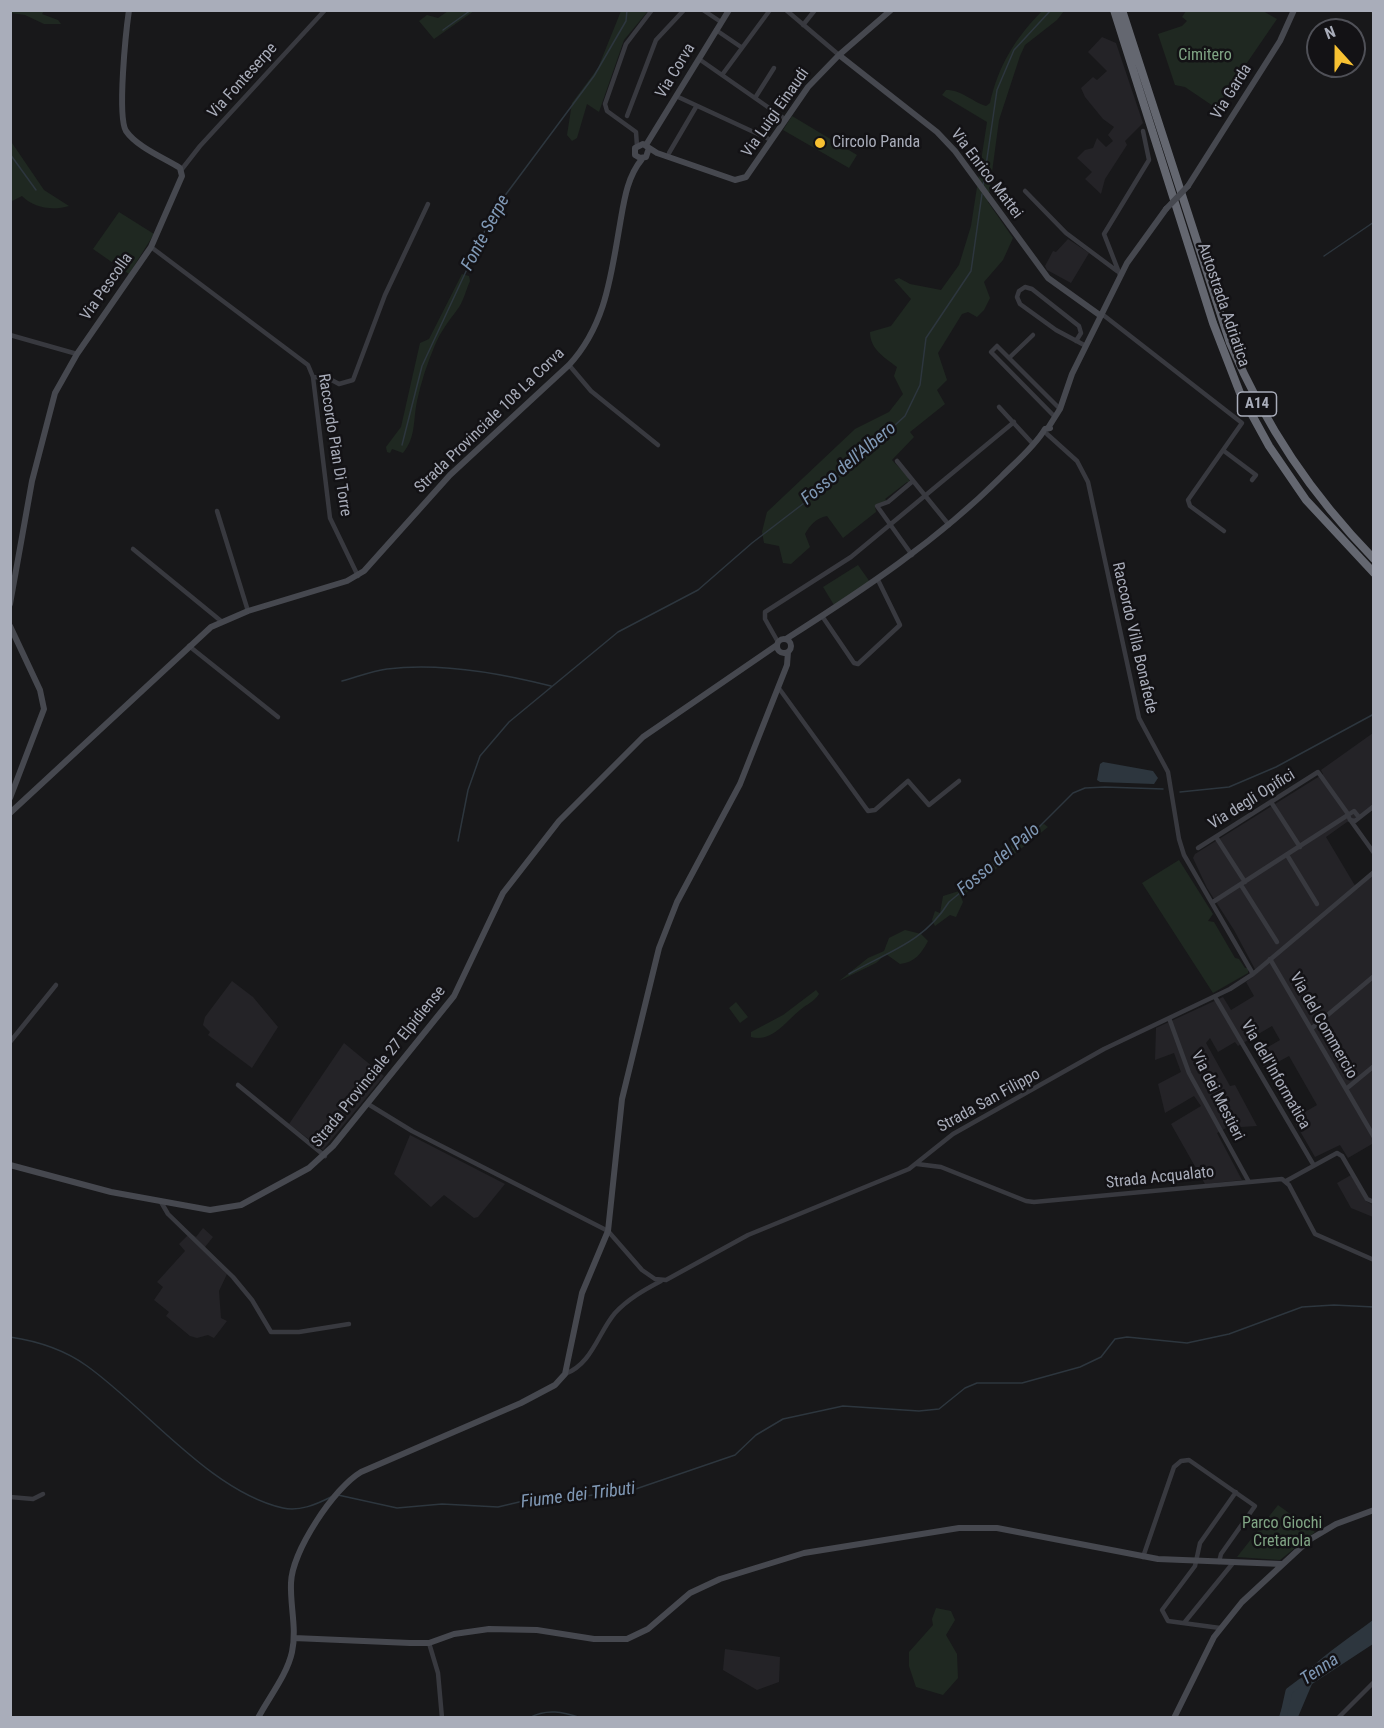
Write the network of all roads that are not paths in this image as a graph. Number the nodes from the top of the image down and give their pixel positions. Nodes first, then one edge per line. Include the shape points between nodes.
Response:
1 (129, 10) edge
2 (325, 10) edge
3 (652, 10) edge
4 (684, 10) edge
5 (703, 10) edge
6 (729, 10) edge
7 (770, 10) edge
8 (786, 10) edge
9 (815, 10) edge
10 (891, 10) edge
11 (1114, 10) edge
12 (1122, 10) edge
13 (1294, 10) edge
14 (721, 22) junction
15 (803, 25) junction
16 (1123, 26) junction
17 (716, 30) junction
18 (741, 47) junction
19 (839, 55) junction
20 (699, 59) junction
21 (774, 68) dead end
22 (722, 75) junction
23 (675, 96) junction
24 (755, 98) junction
25 (696, 107) junction
26 (627, 116) junction
27 (618, 119) junction
28 (785, 119) junction
29 (1143, 131) dead end
30 (771, 140) junction
31 (645, 147) junction
32 (669, 153) dead end
33 (639, 158) junction
34 (182, 170) junction
35 (1188, 186) joint
36 (1025, 191) dead end
37 (428, 204) dead end
38 (151, 247) junction
39 (1119, 273) junction
40 (1101, 315) junction
41 (10, 335) edge
42 (1033, 335) dead end
43 (1076, 341) junction
44 (1086, 346) junction
45 (77, 354) junction
46 (1009, 357) junction
47 (569, 365) junction
48 (313, 376) junction
49 (1028, 378) junction
50 (1021, 384) junction
51 (999, 407) dead end
52 (1060, 410) junction
53 (1055, 417) junction
54 (1014, 422) junction
55 (1048, 431) junction
56 (1033, 444) junction
57 (658, 445) dead end
58 (1224, 451) junction
59 (897, 461) dead end
60 (1252, 480) dead end
61 (913, 481) junction
62 (926, 497) junction
63 (217, 511) dead end
64 (949, 525) junction
65 (890, 526) junction
66 (1224, 531) dead end
67 (133, 549) dead end
68 (912, 555) junction
69 (1374, 560) edge
70 (1374, 573) edge
71 (358, 576) junction
72 (878, 580) junction
73 (10, 604) edge
74 (248, 611) junction
75 (822, 616) junction
76 (221, 621) junction
77 (10, 626) edge
78 (800, 631) junction
79 (781, 644) junction
80 (189, 646) junction
81 (778, 687) junction
82 (278, 717) dead end
83 (959, 781) dead end
84 (10, 798) edge
85 (1271, 802) junction
86 (1374, 806) edge
87 (10, 813) edge
88 (1353, 816) junction
89 (1216, 837) junction
90 (1300, 847) junction
91 (1198, 848) dead end
92 (1374, 853) edge
93 (1287, 855) junction
94 (1374, 872) edge
95 (1243, 883) junction
96 (1213, 902) junction
97 (1317, 904) dead end
98 (1277, 942) dead end
99 (1270, 959) junction
100 (1253, 974) junction
101 (1374, 976) edge
102 (57, 986) dead end
103 (1215, 997) junction
104 (1168, 1018) junction
105 (1311, 1029) junction
106 (10, 1042) edge
107 (1374, 1066) edge
108 (238, 1085) dead end
109 (1346, 1089) junction
110 (368, 1104) junction
111 (1374, 1137) edge
112 (325, 1156) junction
113 (917, 1164) junction
114 (1313, 1164) junction
115 (10, 1165) edge
116 (1286, 1181) junction
117 (1249, 1182) junction
118 (161, 1202) junction
119 (1374, 1202) edge
120 (608, 1231) junction
121 (1374, 1260) edge
122 (661, 1281) junction
123 (348, 1324) dead end
124 (566, 1374) junction
125 (1236, 1492) junction
126 (43, 1494) dead end
127 (10, 1497) edge
128 (1374, 1510) edge
129 (1143, 1557) junction
130 (1198, 1561) junction
131 (1219, 1562) junction
132 (1233, 1563) junction
133 (1261, 1564) junction
134 (1271, 1564) junction
135 (1282, 1564) junction
136 (1275, 1571) junction
137 (1184, 1623) junction
138 (1220, 1628) junction
139 (294, 1638) junction
140 (429, 1643) junction
141 (1374, 1682) edge
142 (258, 1718) edge
143 (442, 1718) edge
144 (1174, 1718) edge
145 (1338, 1718) edge

1 - 34 street via 124,125 136,140
2 - 34 street, Via Fonteserpe
3 - 27 street via 626,44 605,104 607,111
4 - 26 street via 656,40
5 - 14 street
6 - 14 street, Via Corva
7 - 18 street
8 - 15 street, Via Enrico Mattei
9 - 15 street
10 - 19 street, Via Luigi Einaudi
11 - 16 highway, Autostrada Adriatica / A14
12 - 16 highway, Autostrada Adriatica / A14
13 - 35 street, Via Garda via 1280,41
14 - 17 street, Via Corva
15 - 19 street, Via Enrico Mattei
16 - 69 highway, Autostrada Adriatica / A14 via 1230,343 1250,391 1318,498
16 - 70 highway, Autostrada Adriatica / A14 via 1213,323 1240,393 1269,446 1306,500
17 - 18 street
17 - 20 street, Via Corva
18 - 22 street
19 - 28 street, Via Luigi Einaudi via 806,89
19 - 40 street, Via Enrico Mattei via 937,132 1048,278
20 - 22 street
20 - 23 street, Via Corva
21 - 24 street
22 - 24 street
23 - 25 street
23 - 31 street, Via Corva
24 - 28 street
25 - 30 street
25 - 32 street
26 - 27 street
26 - 31 street
27 - 31 street via 636,132
28 - 30 street, Via Luigi Einaudi
29 - 39 street via 1149,160 1104,234
30 - 31 street, Via Luigi Einaudi via 750,174 735,180
31 - 33 street
31 - 33 street, Strada Provinciale 108 La Corva
33 - 47 street, Strada Provinciale 108 La Corva via 624,200 602,316
34 - 38 street, Via Pescolla
35 - 39 street, Strada Provinciale 27 Elpidiense, bridge
36 - 39 street via 1066,233
37 - 48 street via 385,295 353,380 339,384
38 - 45 street, Via Pescolla
38 - 48 street, Raccordo Pian Di Torre via 308,365
39 - 40 street, Strada Provinciale 27 Elpidiense
40 - 44 street, Strada Provinciale 27 Elpidiense
40 - 58 street via 1240,422 1242,426
41 - 45 street
42 - 46 street
43 - 43 street via 1020,304 1019,291 1025,287 1032,289 1079,326 1081,333
43 - 44 street
44 - 52 street, Strada Provinciale 27 Elpidiense
45 - 73 street, Via Pescolla via 58,387 45,424
46 - 49 street
46 - 50 street via 997,345 991,352
47 - 57 street via 591,391
47 - 71 street, Strada Provinciale 108 La Corva via 450,475
48 - 71 street, Raccordo Pian Di Torre via 330,518
49 - 50 street
49 - 52 street
50 - 53 street
51 - 54 street
52 - 53 street, Strada Provinciale 27 Elpidiense
53 - 55 street, Strada Provinciale 27 Elpidiense
54 - 56 street
54 - 62 street
55 - 56 street, Strada Provinciale 27 Elpidiense
55 - 96 street, Raccordo Villa Bonafede via 1081,466 1088,482 1140,719 1168,772 1184,855
56 - 64 street, Strada Provinciale 27 Elpidiense
58 - 60 street via 1256,475
58 - 66 street via 1188,502
59 - 61 street
61 - 62 street
61 - 65 street via 877,506
62 - 64 street
62 - 65 street
63 - 74 street
64 - 68 street, Strada Provinciale 27 Elpidiense
65 - 68 street
65 - 79 street via 851,557 764,613
67 - 76 street
68 - 72 street, Strada Provinciale 27 Elpidiense
71 - 74 street, Strada Provinciale 108 La Corva
72 - 75 street, Strada Provinciale 27 Elpidiense
72 - 75 street via 900,625 858,664
74 - 76 street, Strada Provinciale 108 La Corva
75 - 78 street, Strada Provinciale 27 Elpidiense
76 - 80 street, Strada Provinciale 108 La Corva
77 - 84 street via 40,690 44,709
78 - 79 street, Strada Provinciale 27 Elpidiense
78 - 79 street, Strada Provinciale 27 Elpidiense via 791,645
79 - 81 street via 787,665
79 - 110 street, Strada Provinciale 27 Elpidiense via 643,737 559,821 503,892 454,996
80 - 82 street
80 - 87 street, Strada Provinciale 108 La Corva
81 - 83 street via 868,811 908,781 929,805
81 - 120 street via 740,784 677,902 659,948 622,1099
85 - 88 street, Via degli Opifici via 1318,772
85 - 89 street, Via degli Opifici
85 - 90 street
86 - 88 street
88 - 90 street
88 - 92 street
89 - 91 street, Via degli Opifici
89 - 95 street
90 - 93 street
93 - 95 street
93 - 97 street
94 - 99 street, Strada San Filippo
95 - 96 street
95 - 98 street
96 - 100 street, Raccordo Villa Bonafede
99 - 100 street, Strada San Filippo
99 - 105 street, Via del Commercio
100 - 103 street, Strada San Filippo
101 - 105 street
102 - 106 street
103 - 104 street, Strada San Filippo
103 - 114 street, Via dell'Informatica
104 - 113 street, Strada San Filippo via 1104,1049 953,1134
104 - 117 street, Via dei Mestieri via 1189,1073
105 - 109 street, Via del Commercio
107 - 109 street
108 - 112 street
109 - 111 street, Via del Commercio
110 - 112 street, Strada Provinciale 27 Elpidiense
110 - 120 street via 412,1131
112 - 118 street, Strada Provinciale 27 Elpidiense via 301,1174 241,1205 210,1210
113 - 117 street, Strada Acqualato via 941,1167 1030,1202
113 - 122 street, Strada San Filippo via 748,1235
114 - 116 street
114 - 119 street via 1331,1154 1340,1154 1367,1199
115 - 118 street, Strada Provinciale 27 Elpidiense
116 - 117 street, Strada Acqualato
116 - 121 street via 1315,1234
118 - 123 street via 168,1214 243,1289 271,1332
120 - 122 street via 642,1270
120 - 124 street via 582,1293
122 - 124 street, Strada San Filippo via 620,1308 581,1365
124 - 139 street via 555,1385 520,1403 361,1472 340,1489 300,1550 292,1570
125 - 129 street via 1193,1462 1180,1461 1172,1472
125 - 130 street via 1200,1543
125 - 131 street via 1255,1506
126 - 127 street via 33,1500
128 - 135 street via 1321,1532
129 - 130 street
129 - 140 street via 997,1528 946,1529 804,1553 720,1579 690,1593 648,1629 627,1639 489,1629 454,1634
130 - 131 street
130 - 137 street via 1162,1610 1168,1621
131 - 132 street
132 - 133 street
132 - 137 street
133 - 134 street
133 - 136 street
134 - 135 street
134 - 136 street
135 - 136 street
136 - 138 street
137 - 138 street
138 - 144 street
139 - 140 street
139 - 142 street via 286,1668
140 - 143 street via 438,1673
141 - 145 street

